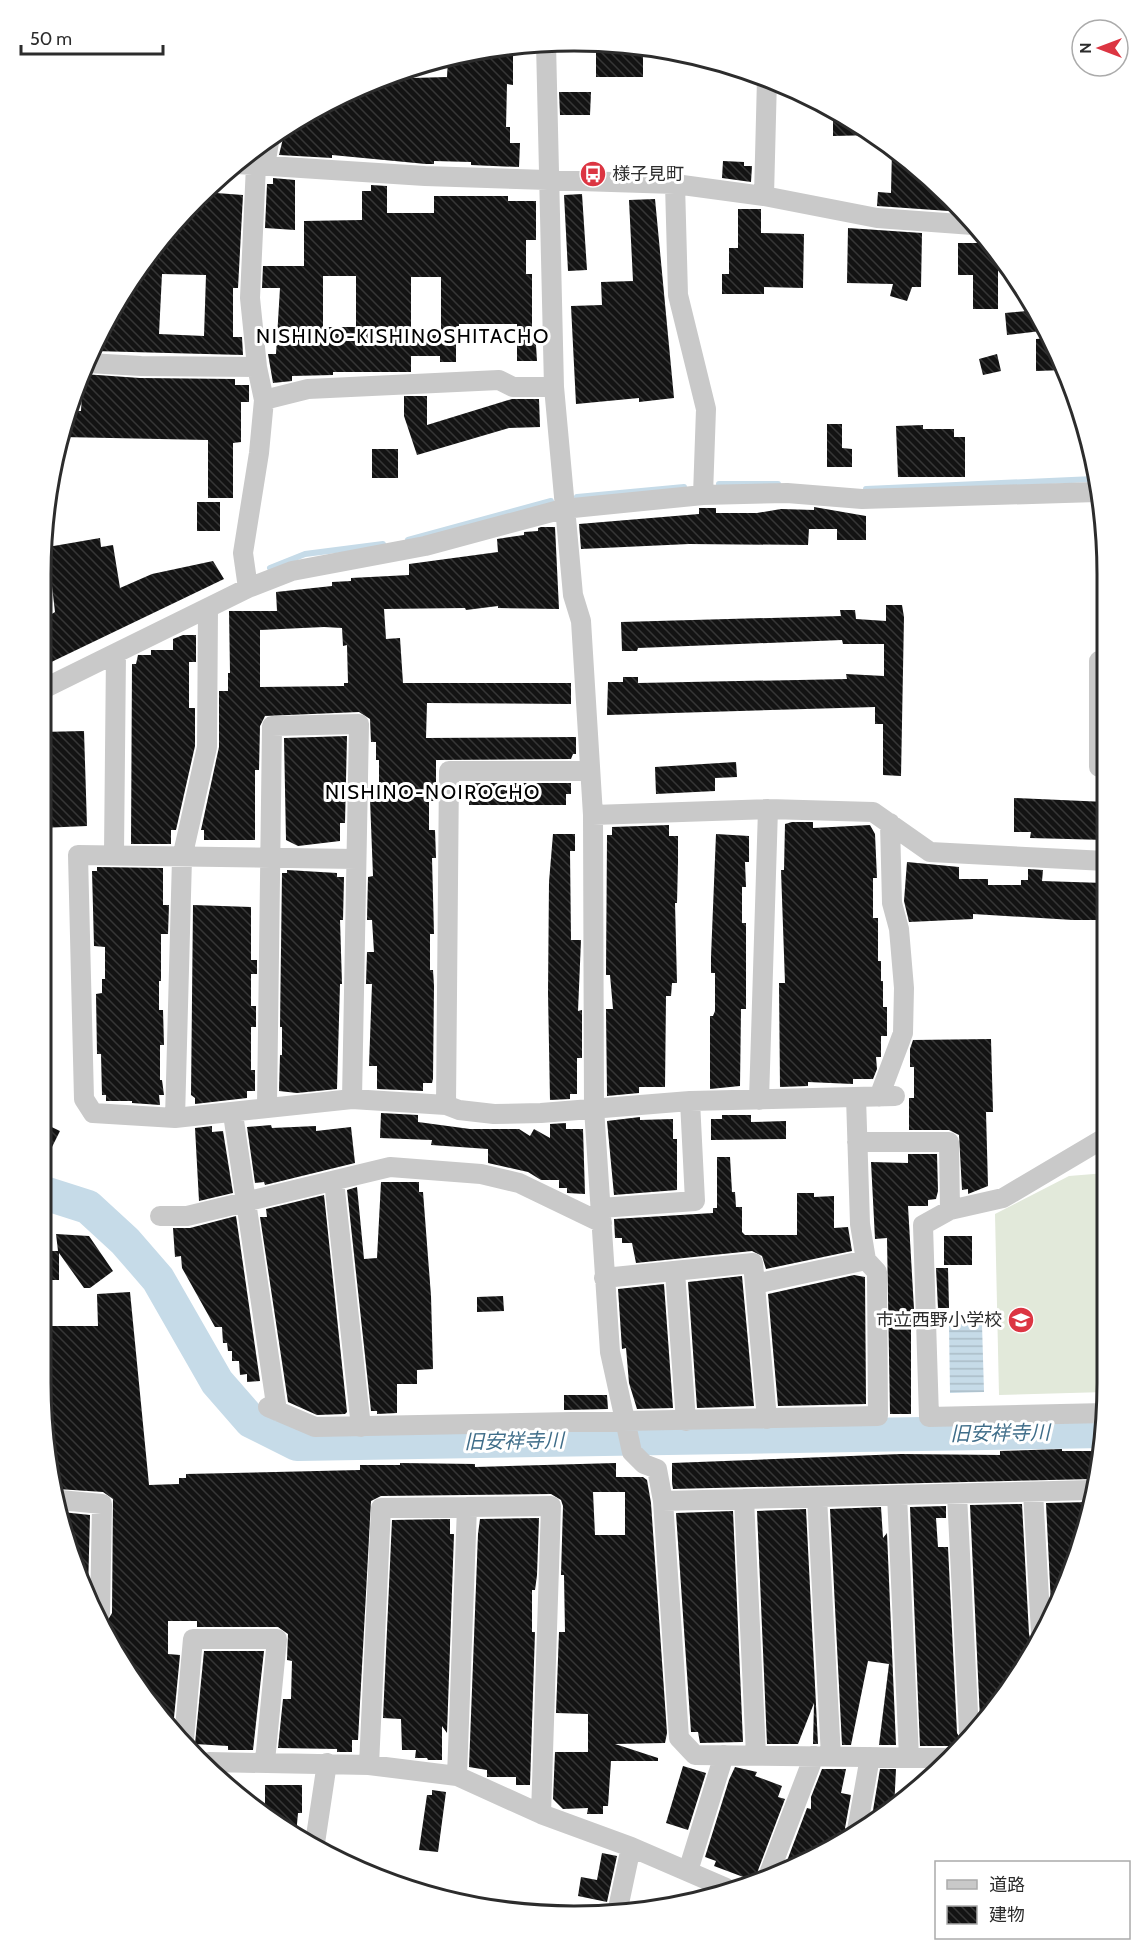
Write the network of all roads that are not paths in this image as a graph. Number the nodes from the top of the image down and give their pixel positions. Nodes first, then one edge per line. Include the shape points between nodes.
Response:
1 (546, 52) edge
2 (767, 88) edge
3 (253, 165) edge
4 (549, 181) junction
5 (675, 184) junction
6 (764, 196) junction
7 (963, 224) edge
8 (96, 363) edge
9 (257, 367) junction
10 (554, 387) junction
11 (264, 400) junction
12 (1091, 492) edge
13 (703, 495) junction
14 (563, 509) junction
15 (248, 588) junction
16 (208, 609) junction
17 (116, 653) junction
18 (51, 685) edge
19 (589, 771) junction
20 (768, 809) junction
21 (593, 814) junction
22 (890, 823) junction
23 (114, 853) junction
24 (270, 857) junction
25 (182, 858) junction
26 (356, 859) junction
27 (1097, 861) edge
28 (856, 1097) junction
29 (352, 1099) junction
30 (759, 1100) junction
31 (690, 1101) junction
32 (446, 1105) junction
33 (267, 1107) junction
34 (594, 1108) junction
35 (233, 1114) junction
36 (175, 1118) junction
37 (857, 1142) junction
38 (1097, 1142) edge
39 (334, 1181) junction
40 (246, 1201) junction
41 (950, 1210) junction
42 (601, 1215) junction
43 (160, 1216) dead end
44 (866, 1260) junction
45 (675, 1272) junction
46 (604, 1278) junction
47 (755, 1284) junction
48 (1096, 1413) edge
49 (767, 1419) junction
50 (686, 1420) junction
51 (623, 1422) junction
52 (361, 1427) junction
53 (1086, 1490) edge
54 (1033, 1492) junction
55 (897, 1495) junction
56 (957, 1495) junction
57 (817, 1497) junction
58 (744, 1499) junction
59 (65, 1500) edge
60 (663, 1501) junction
61 (467, 1507) junction
62 (100, 1603) edge
63 (1040, 1619) edge
64 (969, 1726) edge
65 (185, 1732) edge
66 (724, 1755) junction
67 (756, 1755) junction
68 (823, 1756) junction
69 (870, 1757) junction
70 (909, 1757) junction
71 (939, 1758) edge
72 (266, 1761) junction
73 (214, 1762) edge
74 (327, 1763) junction
75 (369, 1765) junction
76 (457, 1776) junction
77 (541, 1814) junction
78 (858, 1822) edge
79 (316, 1838) edge
80 (631, 1847) junction
81 (772, 1867) edge
82 (688, 1871) junction
83 (719, 1885) edge
84 (619, 1904) edge

1 - 4 street
2 - 6 street
3 - 4 street
3 - 9 street via 250,298
4 - 5 street
4 - 10 street
5 - 6 street
5 - 13 street via 678,295 706,409
6 - 7 street via 877,218
8 - 9 street
9 - 11 street
10 - 11 street via 513,387 499,380 308,389
10 - 14 street
11 - 15 street via 243,553
12 - 13 street via 862,499 787,493
13 - 14 street
14 - 15 street via 425,546 292,571
14 - 19 street via 573,595 581,621
15 - 16 street
16 - 17 street
16 - 25 street via 207,747
17 - 18 street
17 - 23 street
19 - 21 street
19 - 32 street via 449,771
20 - 21 street
20 - 22 street via 873,812
20 - 30 street
21 - 34 street
22 - 27 street via 930,852
22 - 28 street via 892,903 904,988 903,1034 887,1096
23 - 25 street
23 - 36 street via 78,855 84,1099 93,1113
24 - 25 street
24 - 26 street
24 - 26 street via 272,726 359,724
24 - 33 street
25 - 36 street
26 - 29 street
28 - 30 street
28 - 37 street
29 - 32 street
29 - 33 street
30 - 31 street
31 - 34 street
31 - 42 street via 695,1201
32 - 34 street via 494,1114
33 - 35 street
34 - 42 street
35 - 36 street
35 - 40 street
37 - 41 street via 949,1142
37 - 44 street via 860,1224
38 - 41 street via 1003,1198
39 - 40 street
39 - 42 street via 390,1167 481,1174 519,1183
39 - 52 street
40 - 43 street via 187,1216
40 - 52 street via 272,1409 315,1427
41 - 48 street via 923,1225 929,1417
42 - 46 street
44 - 47 street
44 - 49 street via 877,1272 878,1416
45 - 46 street
45 - 47 street via 753,1263
45 - 50 street
46 - 51 street via 610,1352
47 - 49 street
49 - 50 street
50 - 51 street
51 - 52 street
51 - 60 street via 632,1452 644,1464 657,1469
53 - 54 street
54 - 56 street
54 - 63 street
55 - 56 street
55 - 57 street
55 - 70 street
56 - 64 street
57 - 58 street
57 - 68 street
58 - 60 street
58 - 67 street
59 - 62 street via 102,1504
60 - 66 street via 679,1738 695,1755
61 - 75 street via 381,1508
61 - 76 street
61 - 77 street via 551,1506
65 - 72 street via 193,1639 277,1639
66 - 67 street
66 - 82 street
67 - 68 street
68 - 69 street
68 - 81 street
69 - 70 street
69 - 78 street
70 - 71 street
72 - 73 street
72 - 74 street
74 - 75 street
74 - 79 street
75 - 76 street
76 - 77 street
77 - 80 street
80 - 82 street
80 - 84 street
82 - 83 street

